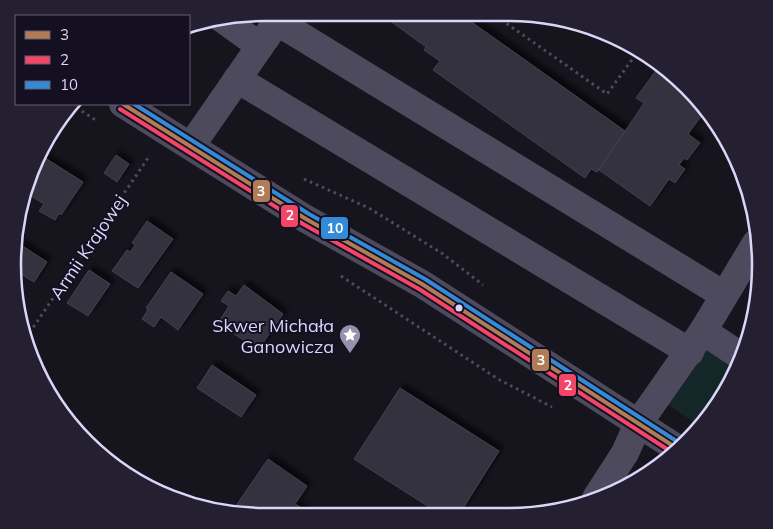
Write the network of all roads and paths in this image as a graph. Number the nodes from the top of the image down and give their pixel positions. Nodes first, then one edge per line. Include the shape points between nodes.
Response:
1 (277, 21) edge
2 (286, 21) edge
3 (503, 21) edge
4 (228, 24) edge
5 (260, 46) junction
6 (634, 56) edge
7 (237, 79) junction
8 (125, 105) edge
9 (78, 109) edge
10 (103, 125) dead end
11 (191, 146) junction
12 (142, 150) dead end
13 (751, 252) edge
14 (333, 271) dead end
15 (724, 295) junction
16 (31, 331) edge
17 (697, 341) junction
18 (734, 354) edge
19 (556, 409) dead end
20 (638, 424) junction
21 (671, 445) edge
22 (602, 489) edge

1 - 5 street
2 - 15 street
3 - 6 path via 607,94
4 - 5 street
5 - 7 street
7 - 11 street
7 - 17 street
8 - 11 street
9 - 10 path
11 - 20 street via 306,219 422,284
12 - 16 path, Armii Krajowej via 150,155
13 - 15 street
14 - 19 path via 498,379
15 - 17 street
17 - 18 street
17 - 20 street
20 - 21 street
20 - 22 street via 625,453

